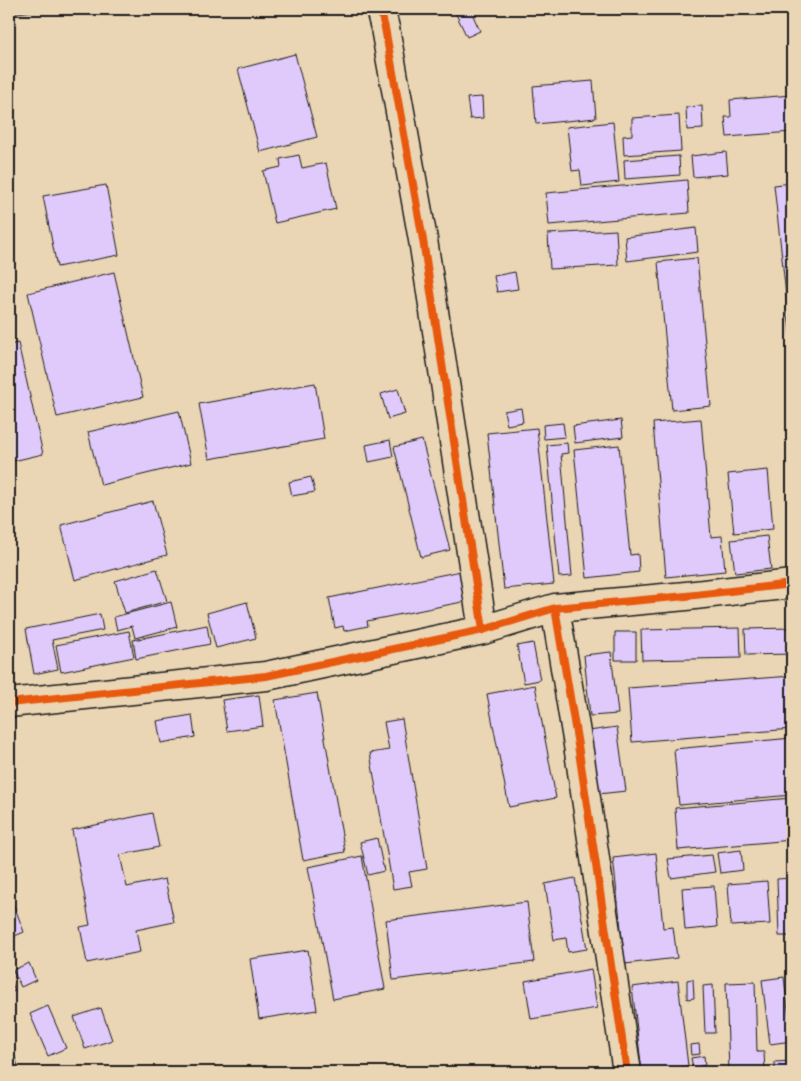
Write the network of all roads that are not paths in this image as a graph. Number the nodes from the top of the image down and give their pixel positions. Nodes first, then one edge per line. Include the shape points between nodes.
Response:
1 (380, 9) edge
2 (792, 584) edge
3 (555, 608) junction
4 (483, 630) junction
5 (9, 703) edge
6 (627, 1072) edge

1 - 4 street via 423,240
2 - 3 street
3 - 4 street
3 - 6 street
4 - 5 street via 266,676

